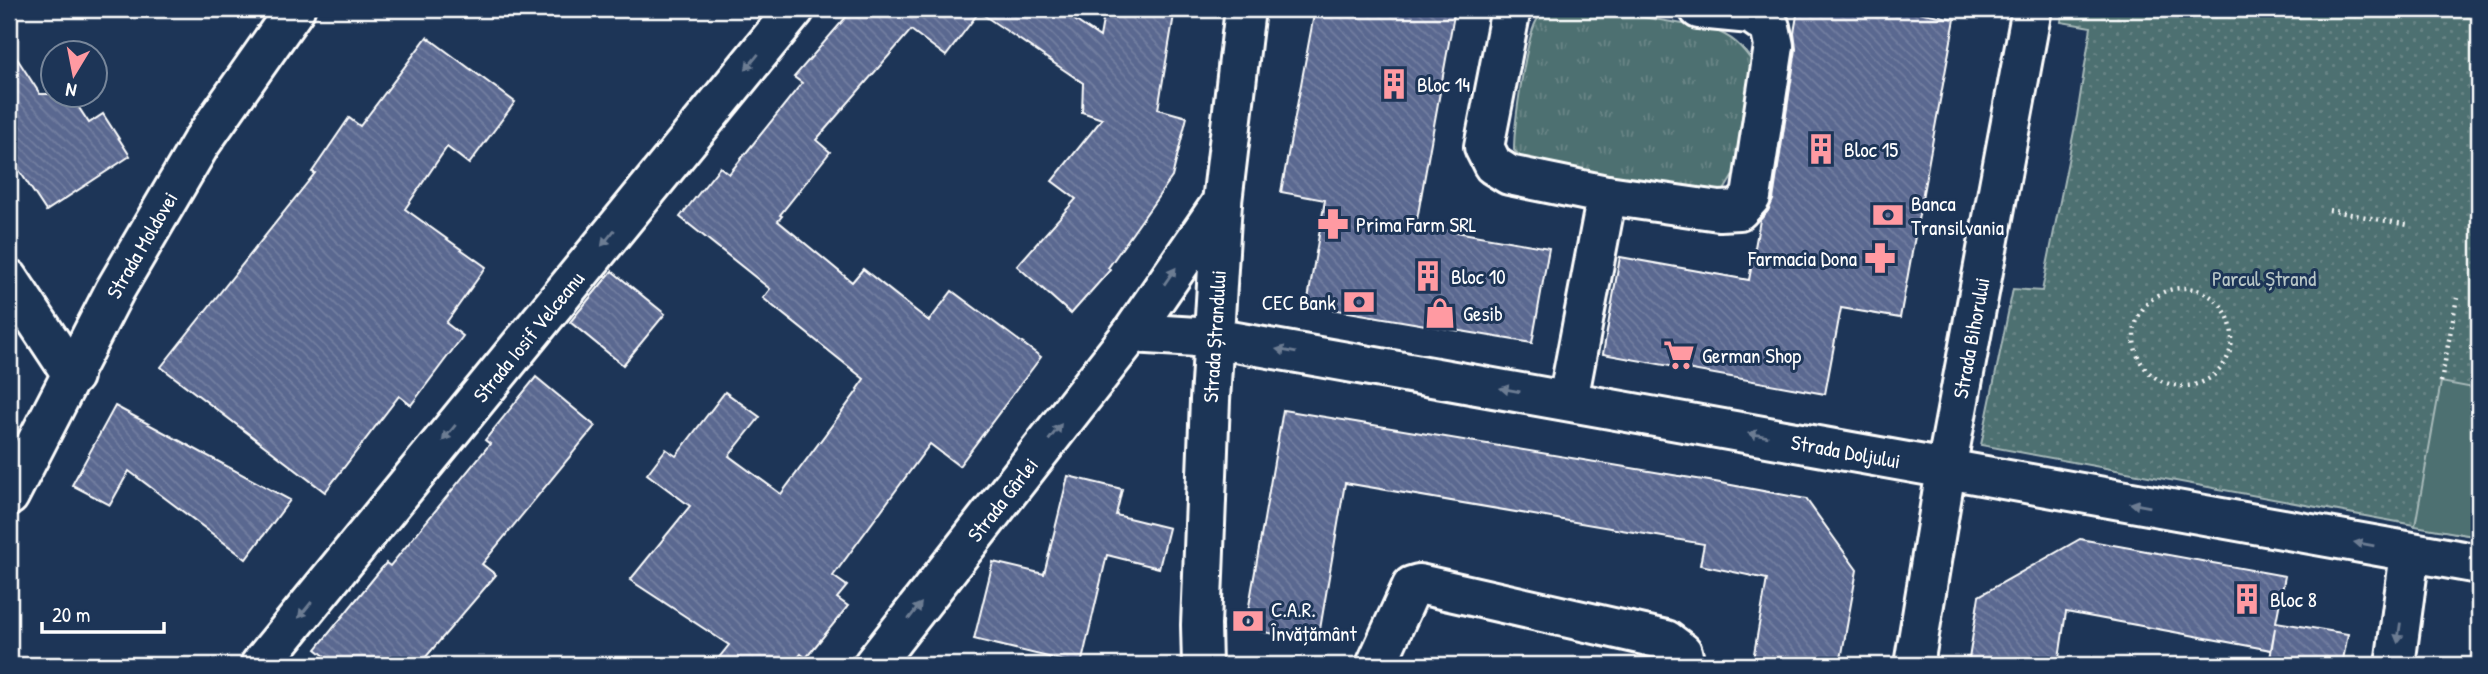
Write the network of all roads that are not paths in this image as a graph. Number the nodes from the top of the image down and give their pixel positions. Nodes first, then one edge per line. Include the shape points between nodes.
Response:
1 (295, 9) edge
2 (795, 9) edge
3 (1245, 9) edge
4 (1511, 9) edge
5 (1699, 9) edge
6 (2032, 9) edge
7 (1607, 195) junction
8 (1222, 202) junction
9 (9, 279) edge
10 (1132, 333) junction
11 (1213, 338) junction
12 (73, 376) junction
13 (1567, 400) junction
14 (1946, 470) junction
15 (9, 496) edge
16 (2410, 552) junction
17 (2479, 564) edge
18 (260, 665) edge
19 (873, 665) edge
20 (1202, 665) edge
21 (1376, 665) edge
22 (1685, 665) edge
23 (1914, 665) edge
24 (2395, 665) edge

1 - 12 street, Strada Moldovei via 201,143 115,290
2 -> 18 street, Strada Iosif Velceanu
3 - 8 street, Strada Ștrandului
4 - 7 street via 1484,147 1493,165 1508,175
5 - 7 street via 1751,14 1770,27 1774,46 1751,197 1740,210 1719,211
6 - 14 street, Strada Bihorului
7 - 13 street
10 -> 8 street, Strada Gârlei
8 - 11 street, Strada Ștrandului
9 - 12 street
10 - 11 street
19 -> 10 street, Strada Gârlei
13 -> 11 street, Strada Doljului
11 - 20 street, Strada Ștrandului
12 - 15 street, Strada Moldovei
14 -> 13 street, Strada Doljului
16 -> 14 street, Strada Doljului
14 - 23 street, Strada Bihorului
16 - 17 street, Strada Doljului
16 -> 24 street
21 - 22 street via 1412,586 1419,584 1666,640 1682,652

